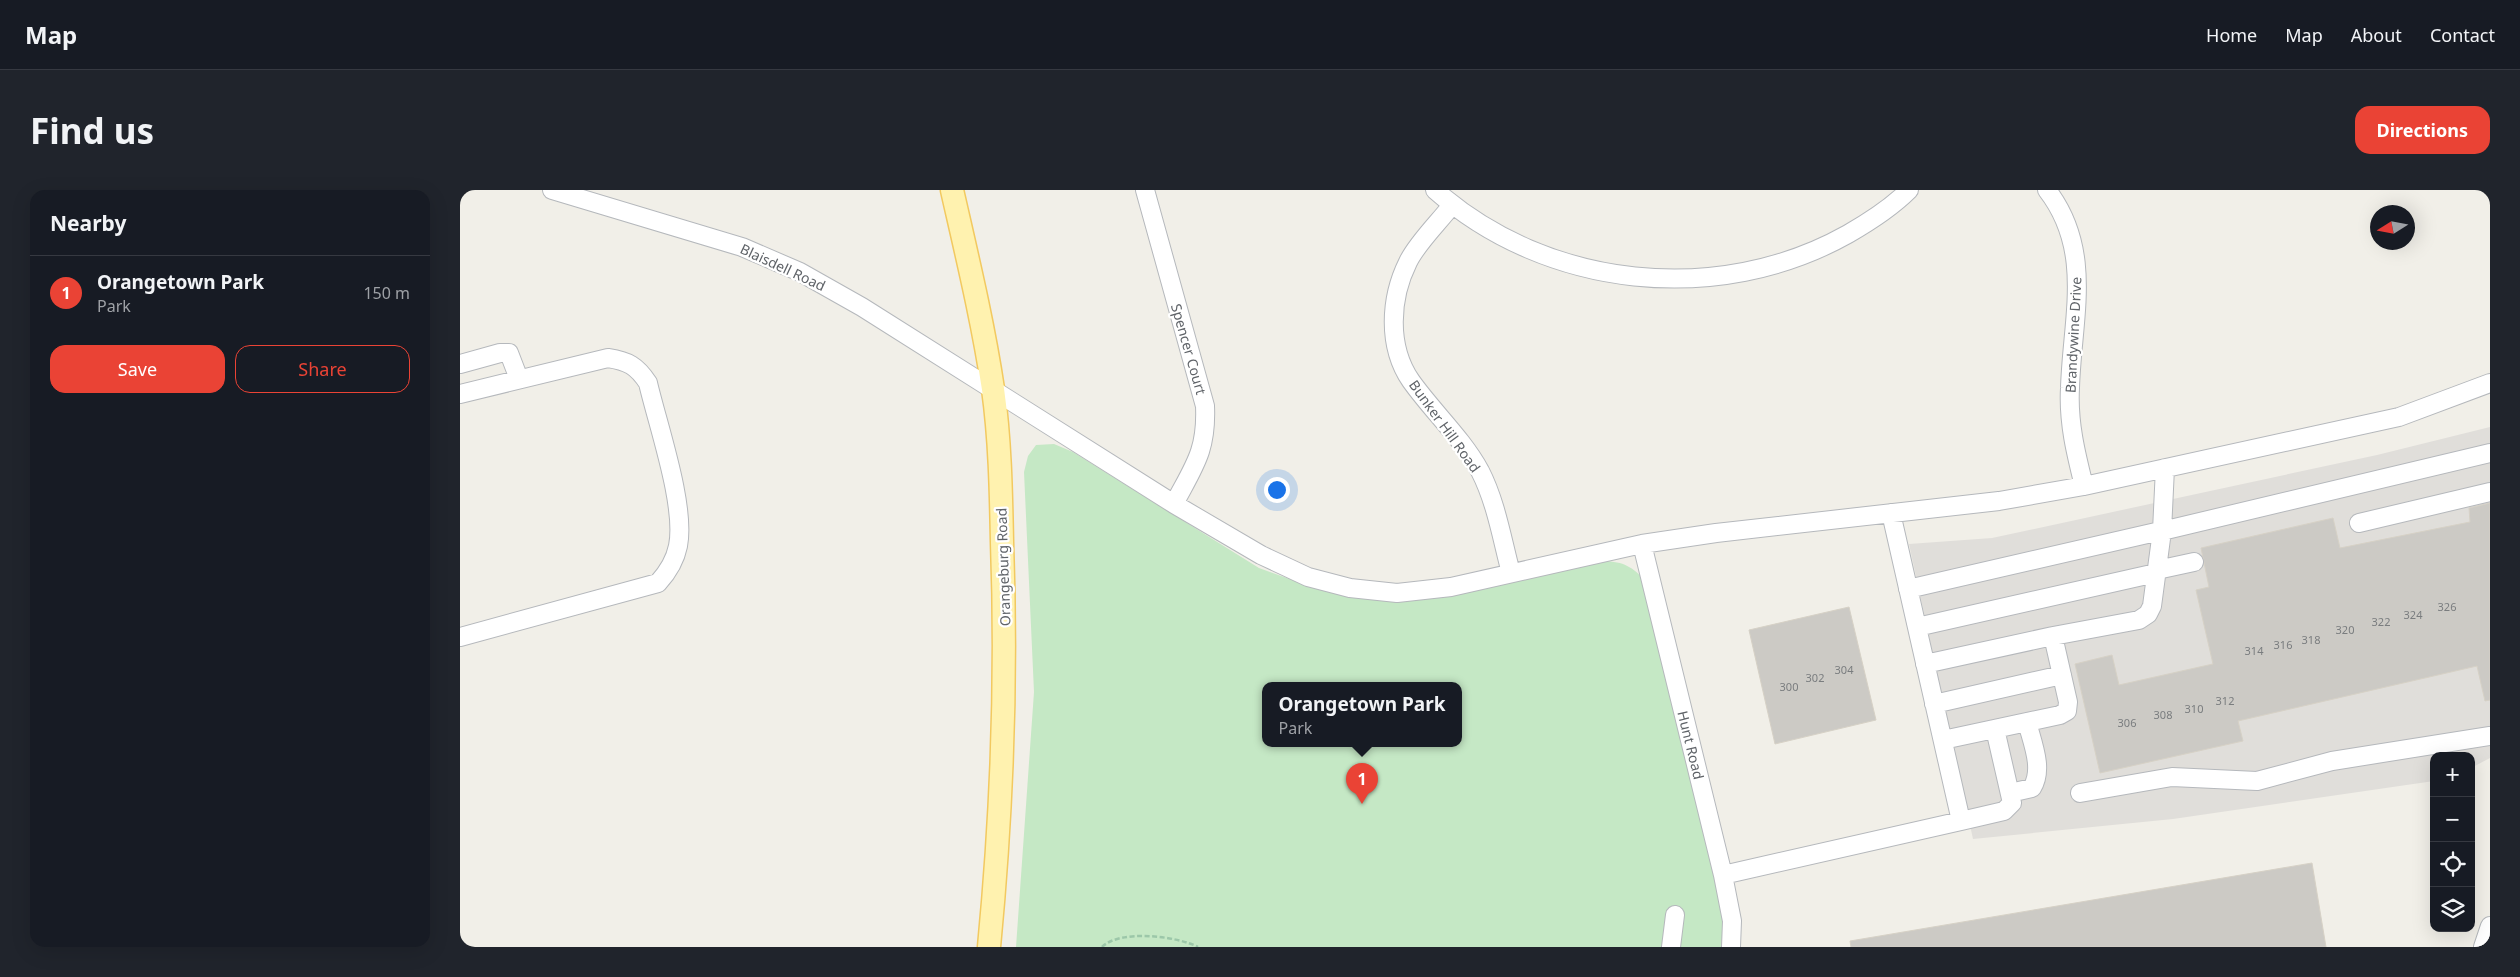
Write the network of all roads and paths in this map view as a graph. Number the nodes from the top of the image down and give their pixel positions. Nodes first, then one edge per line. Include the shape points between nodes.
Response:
1 (552, 190) edge
2 (952, 190) edge
3 (1145, 190) edge
4 (1435, 190) edge
5 (1909, 190) edge
6 (2047, 190) edge
7 (1452, 205) junction
8 (460, 364) edge
9 (519, 379) junction
10 (2490, 383) edge
11 (993, 390) junction
12 (460, 394) edge
13 (2490, 452) edge
14 (2165, 468) junction
15 (2084, 486) junction
16 (2490, 492) edge
17 (1174, 504) junction
18 (1891, 514) junction
19 (2359, 523) dead end
20 (2162, 532) junction
21 (1642, 544) junction
22 (2194, 562) dead end
23 (2157, 572) junction
24 (1511, 573) junction
25 (1908, 589) junction
26 (1917, 627) junction
27 (2054, 636) junction
28 (460, 638) edge
29 (1925, 664) junction
30 (2062, 675) junction
31 (1934, 704) junction
32 (2027, 722) junction
33 (1995, 729) junction
34 (2490, 736) edge
35 (1943, 740) junction
36 (2010, 793) junction
37 (2080, 793) dead end
38 (1961, 821) junction
39 (1724, 875) junction
40 (1676, 915) dead end
41 (2490, 926) edge
42 (989, 947) edge
43 (1102, 947) edge
44 (1198, 947) edge
45 (1671, 947) edge
46 (1731, 947) edge
47 (2483, 947) edge

1 - 11 street, Blaisdell Road via 742,247 800,272
2 - 11 main road, Orangeburg Road
3 - 17 street, Spencer Court via 1205,406 1206,428 1201,454
4 - 7 street
5 - 7 street via 1869,222 1784,263 1687,280 1637,278 1583,268 1515,242
6 - 15 street, Brandywine Drive via 2060,207 2074,244 2078,285 2070,389 2071,433
7 - 24 street, Bunker Hill Road via 1408,261 1394,303 1395,343 1410,379 1480,472
8 - 9 street via 509,353
9 - 12 street
9 - 28 street via 608,358 625,360 638,368 648,383 677,501 678,547 670,570 658,583
10 - 14 street, Blaisdell Road via 2399,417
11 - 17 street, Blaisdell Road
11 - 42 main road, Orangeburg Road via 1005,620 999,836
13 - 20 street
14 - 15 street, Blaisdell Road
14 - 20 street
15 - 18 street, Blaisdell Road via 1999,501
16 - 19 street
17 - 24 street, Blaisdell Road via 1261,555 1308,577 1350,588 1415,591 1451,587
18 - 21 street, Blaisdell Road
18 - 25 street
20 - 23 street
20 - 25 street
21 - 24 street, Blaisdell Road
21 - 39 street, Hunt Road
22 - 23 street
23 - 26 street
23 - 27 street via 2152,606 2148,614 2139,620
25 - 26 street
26 - 29 street
27 - 29 street
27 - 30 street
29 - 31 street
30 - 31 street
30 - 32 street via 2068,711
31 - 35 street
32 - 33 street
32 - 36 street via 2038,780 2032,788
33 - 35 street
33 - 36 street
34 - 37 street via 2332,761 2258,781 2172,777
35 - 38 street
36 - 38 street via 2012,803 2004,811
38 - 39 street
39 - 46 street, Hunt Road via 1732,921
40 - 45 street
41 - 47 street
43 - 44 path via 1111,940 1128,937 1177,938

